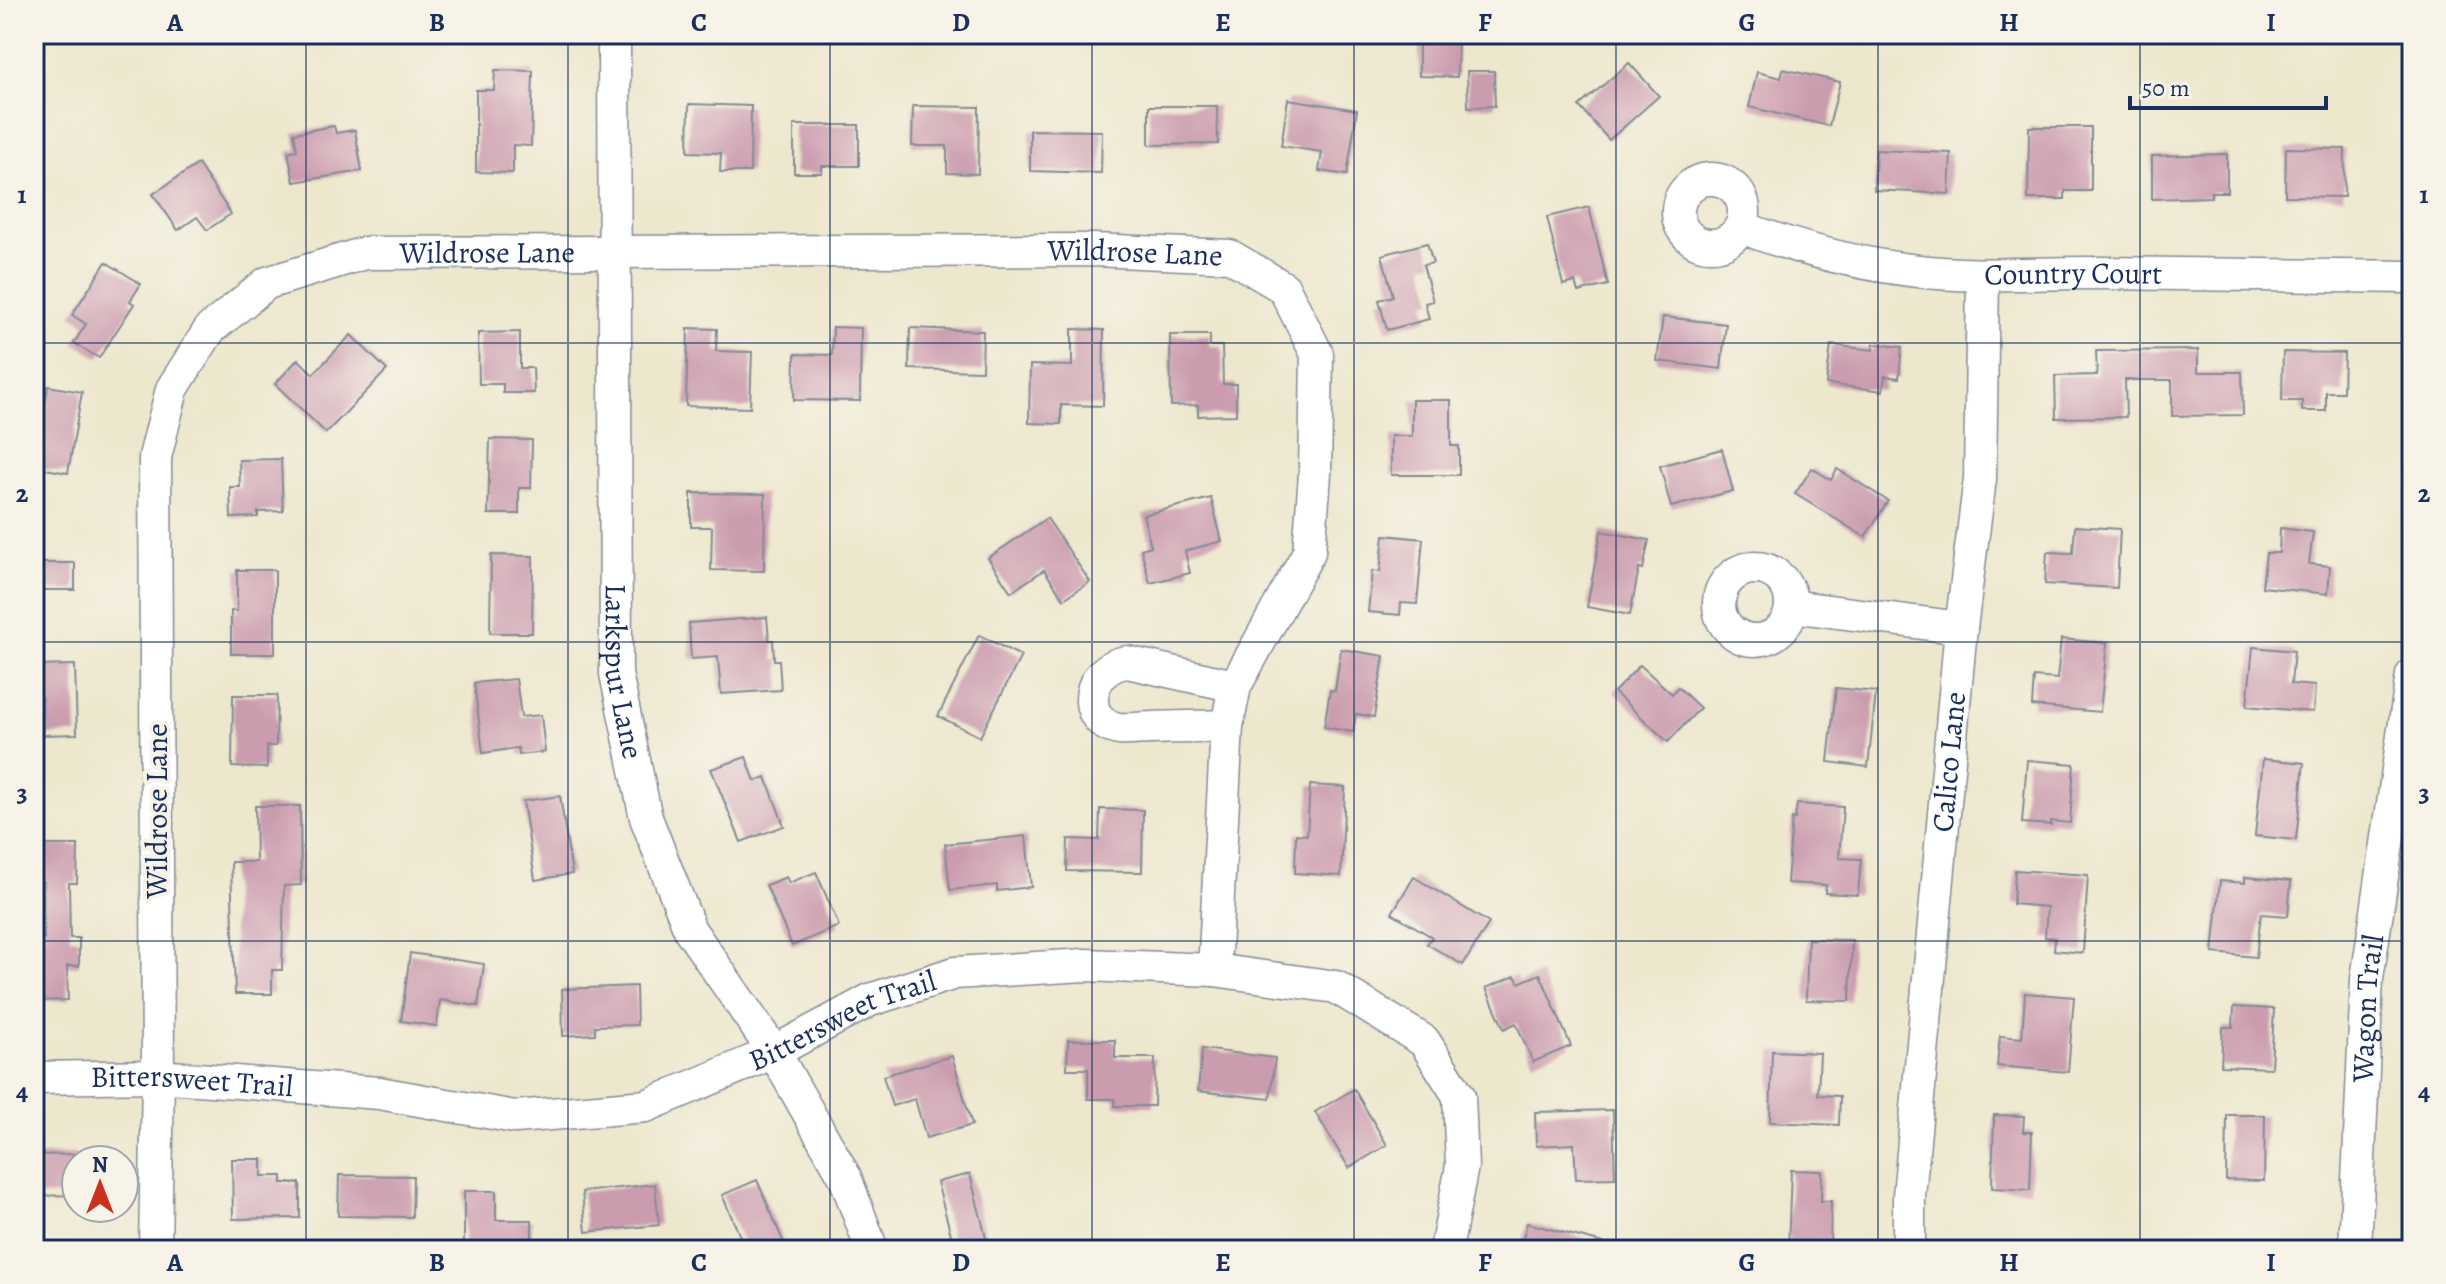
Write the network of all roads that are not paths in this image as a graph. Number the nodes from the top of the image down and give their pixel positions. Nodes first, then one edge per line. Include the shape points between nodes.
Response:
1 (614, 34) edge
2 (1741, 227) dead end
3 (614, 253) junction
4 (1983, 275) junction
5 (2412, 277) edge
6 (1791, 606) dead end
7 (1961, 628) junction
8 (2412, 675) edge
9 (1235, 686) junction
10 (1227, 726) junction
11 (1214, 970) junction
12 (774, 1052) junction
13 (158, 1076) junction
14 (34, 1078) edge
15 (155, 1250) edge
16 (872, 1250) edge
17 (1446, 1250) edge
18 (1909, 1250) edge
19 (2355, 1250) edge

1 - 3 street, Larkspur Lane
2 - 4 street, Country Court via 1793,247 1855,261
3 - 9 street, Wildrose Lane via 1094,250 1215,255 1230,256 1284,288 1317,354 1309,552
3 - 12 street, Larkspur Lane via 616,674 646,818 690,930
3 - 13 street, Wildrose Lane via 365,253 267,283 210,329 172,389 155,457
4 - 5 street, Country Court
4 - 7 street, Calico Lane via 1980,479
6 - 7 street
7 - 18 street, Calico Lane via 1909,1196
8 - 19 street, Wagon Trail via 2367,979
9 - 10 street, Wildrose Lane
9 - 10 street via 1127,662 1106,669 1093,686 1100,719 1120,729
10 - 11 street, Wildrose Lane
11 - 12 street, Bittersweet Trail via 1085,965 955,973 870,1000
11 - 17 street, Bittersweet Trail via 1336,987 1424,1041 1459,1096 1462,1166
12 - 13 street, Bittersweet Trail via 646,1106 515,1117 379,1093
12 - 16 street, Larkspur Lane via 845,1177
13 - 14 street, Bittersweet Trail
13 - 15 street, Wildrose Lane

